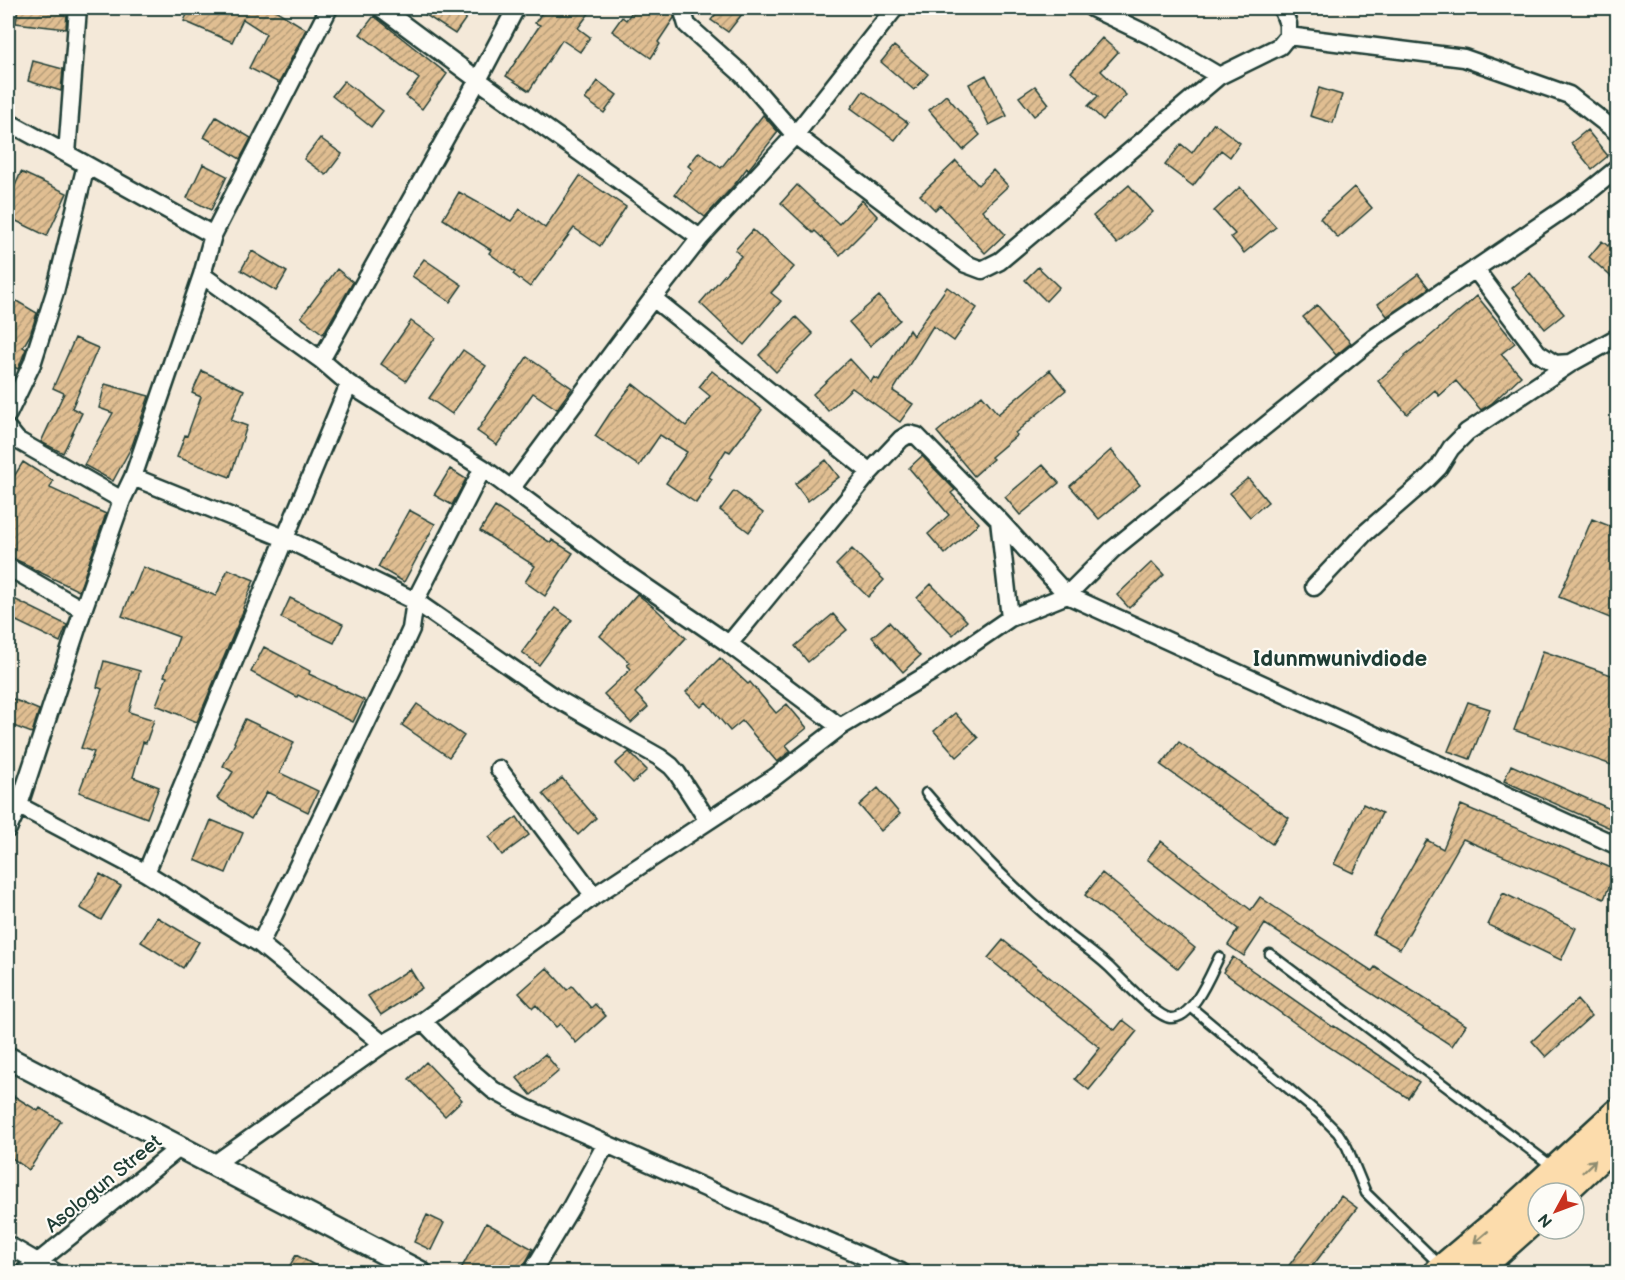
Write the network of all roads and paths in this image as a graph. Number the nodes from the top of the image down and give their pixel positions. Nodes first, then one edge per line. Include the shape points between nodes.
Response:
1 (78, 8) edge
2 (329, 8) edge
3 (381, 8) edge
4 (516, 8) edge
5 (687, 8) edge
6 (895, 8) edge
7 (1092, 8) edge
8 (1282, 8) edge
9 (1288, 36) junction
10 (1218, 76) junction
11 (478, 80) junction
12 (8, 122) edge
13 (1617, 132) edge
14 (795, 135) junction
15 (67, 154) junction
16 (86, 165) junction
17 (1617, 168) edge
18 (213, 236) junction
19 (700, 238) junction
20 (1475, 269) junction
21 (201, 275) junction
22 (653, 298) junction
23 (1617, 337) edge
24 (321, 360) junction
25 (1571, 363) junction
26 (349, 384) junction
27 (8, 414) edge
28 (8, 429) edge
29 (483, 468) junction
30 (870, 472) junction
31 (133, 477) junction
32 (511, 489) junction
33 (122, 501) junction
34 (999, 520) junction
35 (284, 538) junction
36 (8, 567) edge
37 (1314, 587) dead end
38 (1067, 595) junction
39 (414, 601) junction
40 (83, 610) junction
41 (1010, 618) junction
42 (729, 644) junction
43 (840, 727) junction
44 (499, 770) dead end
45 (926, 794) dead end
46 (13, 802) edge
47 (708, 821) junction
48 (8, 829) edge
49 (1617, 846) edge
50 (146, 873) junction
51 (594, 896) junction
52 (260, 944) junction
53 (1270, 954) dead end
54 (1219, 957) dead end
55 (1192, 1008) junction
56 (423, 1021) junction
57 (383, 1044) junction
58 (8, 1058) edge
59 (1617, 1113) edge
60 (1617, 1140) edge
61 (606, 1144) junction
62 (179, 1148) junction
63 (213, 1165) junction
64 (1559, 1181) edge
65 (1523, 1220) edge
66 (8, 1245) edge
67 (30, 1268) edge
68 (1441, 1270) edge
69 (55, 1272) edge
70 (420, 1272) edge
71 (532, 1272) edge
72 (901, 1272) edge
73 (1474, 1272) edge

1 - 15 street
2 - 18 street
3 - 11 street
4 - 11 street
5 - 14 street via 687,25 742,75
6 - 14 street
7 - 10 street via 1153,37
8 - 9 street
9 - 10 street via 1280,46
9 - 13 street via 1464,58 1569,95
10 - 14 street via 1000,261 982,270 966,264
11 - 19 street
11 - 24 street
12 - 15 street
14 - 19 street
15 - 16 street
16 - 18 street
16 - 27 street via 39,344
17 - 20 street via 1586,194
18 - 21 street
19 - 22 street
20 - 25 street via 1538,353 1555,364
20 - 38 street via 1375,337 1112,550
21 - 24 street
21 - 31 street
22 - 30 street
22 - 32 street
23 - 25 street
24 - 26 street
25 - 37 street via 1467,432 1438,467 1364,534
26 - 29 street
26 - 35 street
28 - 33 street via 17,440
29 - 32 street
29 - 39 street
30 - 34 street via 901,439 909,434 917,436
30 - 42 street
31 - 33 street
31 - 35 street
32 - 42 street
33 - 40 street
34 - 38 street
34 - 41 street
35 - 39 street
35 - 50 street
36 - 40 street
38 - 41 street
38 - 49 street
39 - 47 street via 552,696 659,757 677,773
39 - 52 street via 411,630
40 - 46 street
41 - 43 street via 930,673
42 - 43 street
43 - 47 street via 776,777
44 - 51 street
45 - 55 lane via 984,857 1159,1013 1178,1017
46 - 48 street
46 - 50 street
47 - 51 street
50 - 52 street
51 - 56 street
52 - 57 street
53 - 64 lane
54 - 55 lane
55 - 68 lane via 1338,1133 1366,1193
56 - 57 street
56 - 61 street via 493,1090
57 - 63 street
58 - 62 street
59 - 64 highway
64 -> 60 highway
61 - 71 street
61 - 72 street
62 - 63 street
62 - 67 street, Asologun Street
63 - 70 street
65 -> 68 highway
65 - 73 highway
66 - 67 street
67 - 69 street

